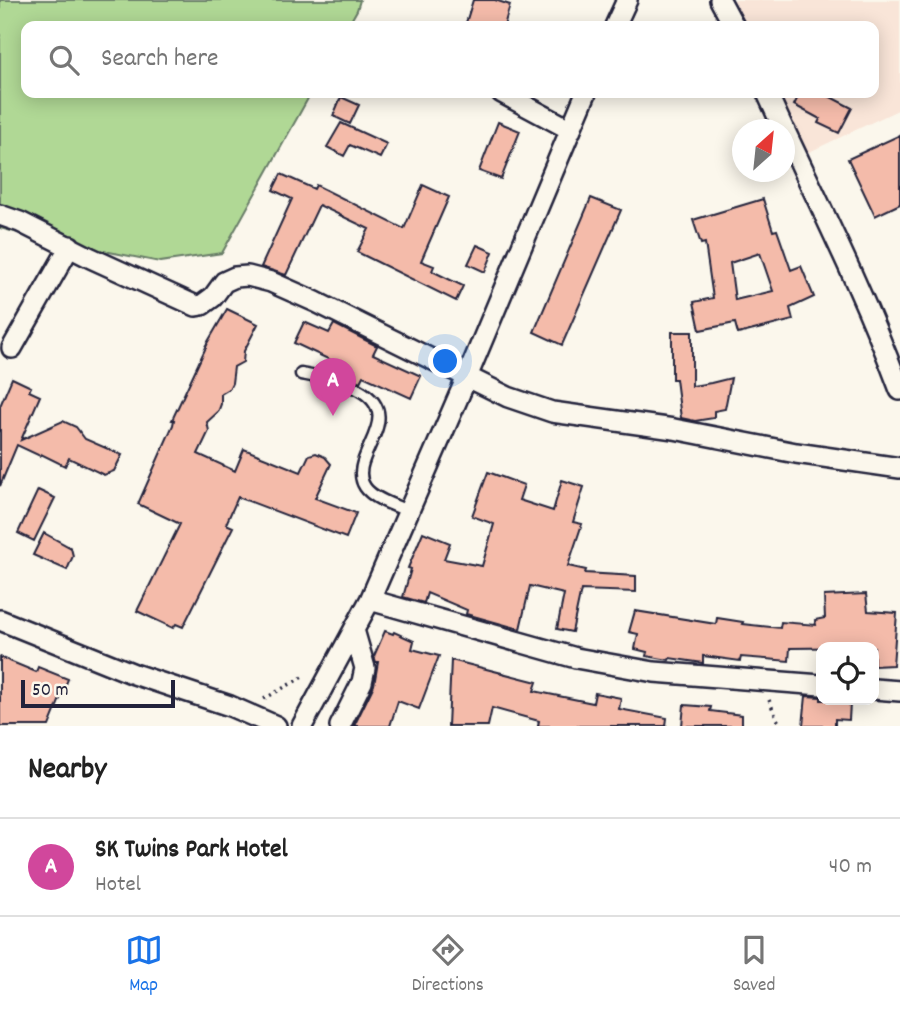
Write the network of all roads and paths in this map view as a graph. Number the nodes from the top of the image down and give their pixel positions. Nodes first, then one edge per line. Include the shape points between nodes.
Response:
1 (627, 0) edge
2 (720, 0) edge
3 (617, 21) edge
4 (731, 21) edge
5 (511, 98) edge
6 (584, 98) edge
7 (768, 98) edge
8 (779, 119) edge
9 (570, 130) junction
10 (795, 153) edge
11 (0, 215) edge
12 (70, 246) junction
13 (12, 348) dead end
14 (301, 374) dead end
15 (467, 377) junction
16 (900, 390) edge
17 (900, 468) edge
18 (408, 511) junction
19 (370, 600) junction
20 (0, 620) edge
21 (354, 630) junction
22 (334, 666) junction
23 (764, 681) junction
24 (816, 685) edge
25 (879, 689) edge
26 (900, 691) edge
27 (230, 706) junction
28 (312, 708) junction
29 (276, 726) edge
30 (302, 726) edge
31 (323, 726) edge
32 (340, 726) edge
33 (782, 726) edge

1 - 3 street
2 - 4 street
5 - 9 street
6 - 9 street
7 - 8 street
9 - 15 street
10 - 16 street
11 - 12 street
12 - 13 street
12 - 15 street via 196,306 206,303 234,277 271,282
14 - 18 lane via 345,384 371,399 379,426 361,466 365,487 379,499
15 - 17 street via 552,412
15 - 18 street
18 - 19 street
19 - 21 street
19 - 23 street via 576,658 654,672
20 - 27 street via 134,674
21 - 22 street
21 - 32 street via 365,668
22 - 27 path via 312,672 265,699
22 - 28 street
23 - 24 street
23 - 33 path
25 - 26 street
27 - 29 street
28 - 30 street
28 - 31 street

